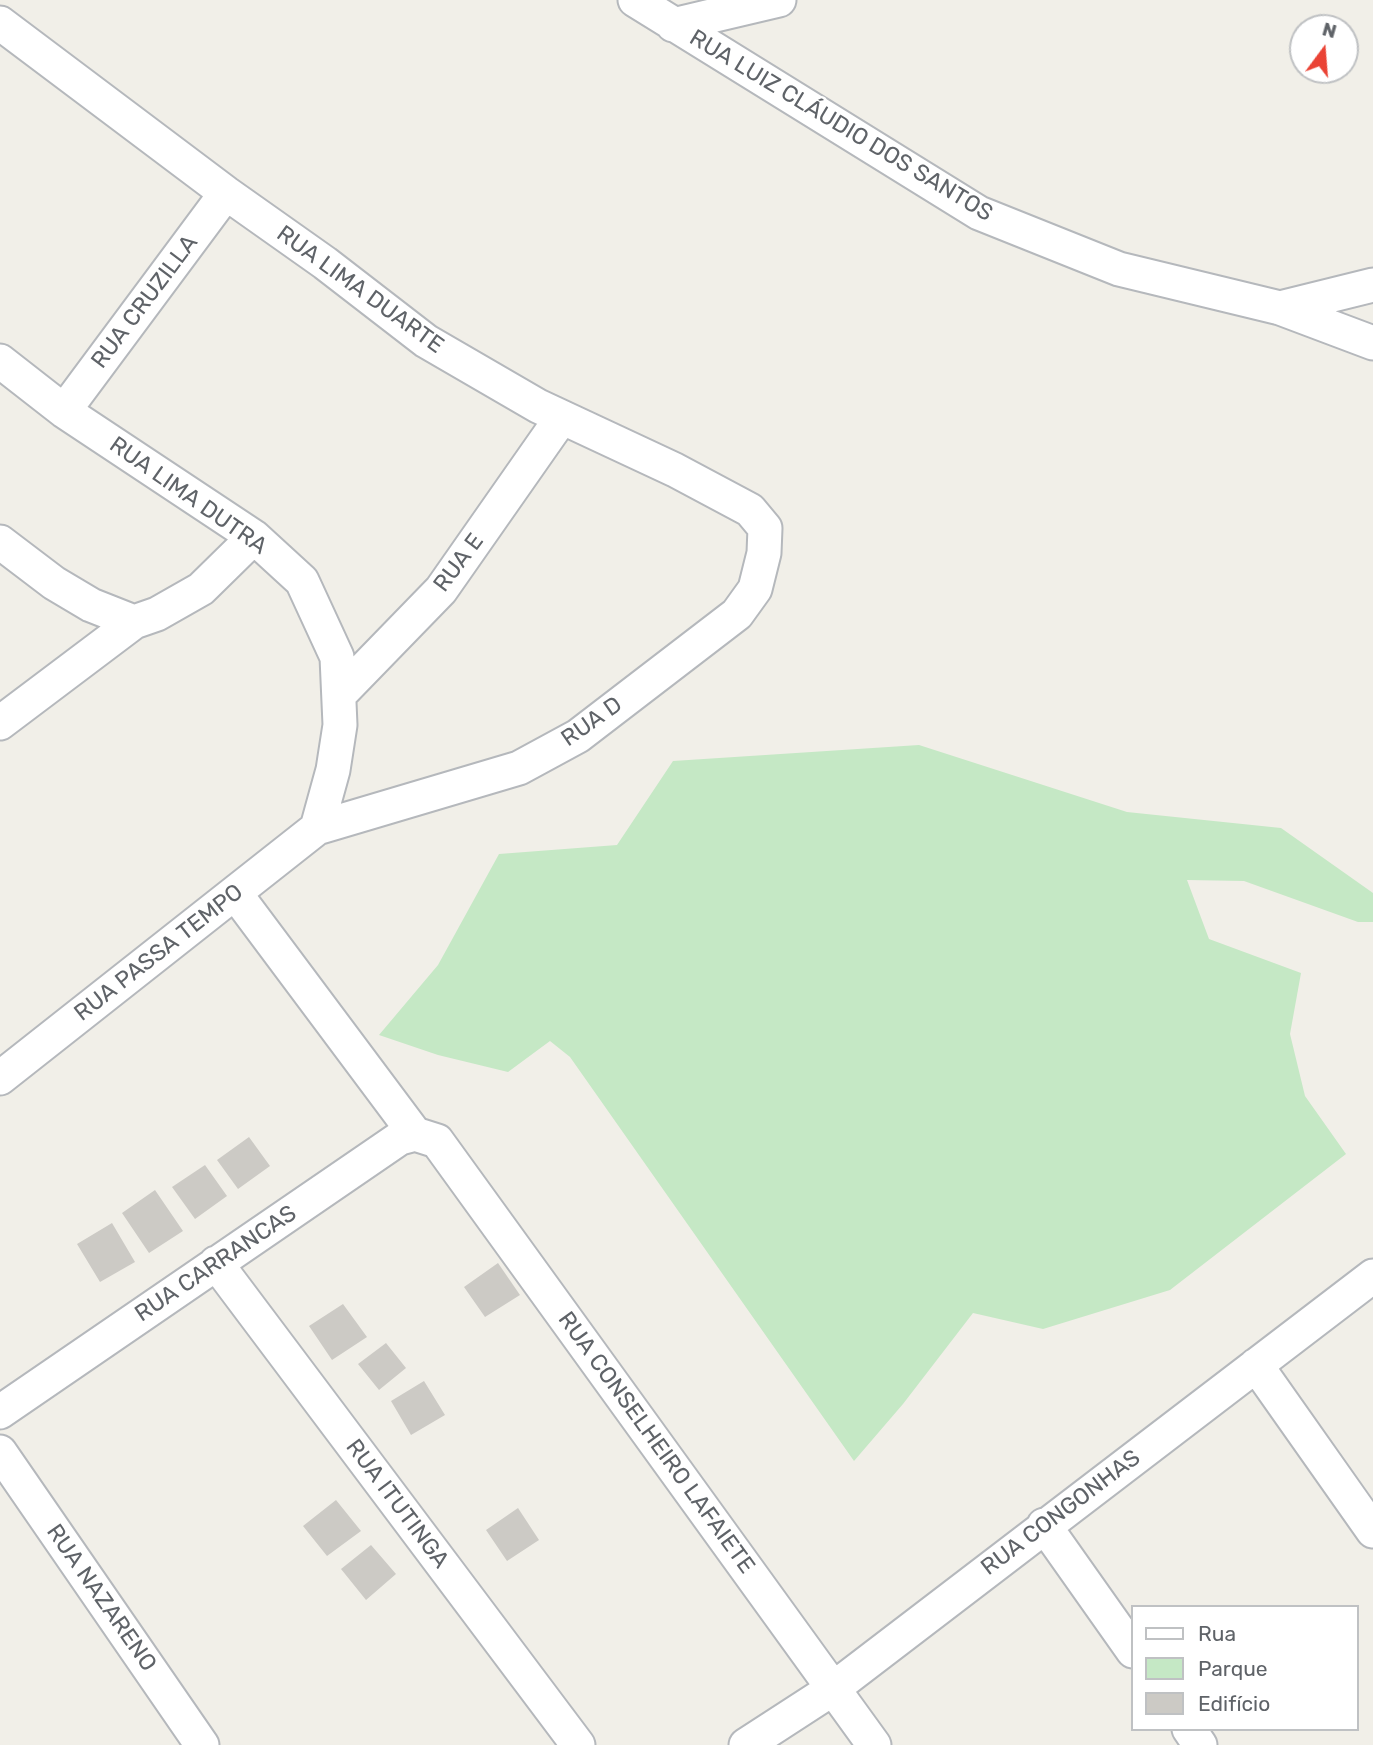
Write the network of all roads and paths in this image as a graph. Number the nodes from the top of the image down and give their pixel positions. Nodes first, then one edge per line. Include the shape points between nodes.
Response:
1 (635, 0) edge
2 (779, 0) edge
3 (0, 23) edge
4 (673, 25) junction
5 (226, 193) junction
6 (1373, 285) edge
7 (1280, 308) junction
8 (1373, 343) edge
9 (0, 362) edge
10 (64, 411) junction
11 (562, 417) junction
12 (750, 510) joint
13 (254, 537) junction
14 (0, 542) edge
15 (134, 622) junction
16 (339, 695) junction
17 (0, 723) edge
18 (317, 828) junction
19 (235, 893) junction
20 (0, 1077) edge
21 (426, 1137) junction
22 (216, 1263) junction
23 (1373, 1276) edge
24 (1256, 1365) junction
25 (0, 1412) edge
26 (0, 1452) edge
27 (1044, 1525) junction
28 (1373, 1531) edge
29 (1132, 1650) edge
30 (834, 1688) junction
31 (202, 1745) edge
32 (578, 1745) edge
33 (746, 1745) edge
34 (874, 1745) edge

1 - 4 street, RUA LUIZ CLÁUDIO DOS SANTOS
2 - 4 street
3 - 5 street, RUA LIMA DUARTE
4 - 7 street, RUA LUIZ CLÁUDIO DOS SANTOS via 979,213 1119,269
5 - 10 street, RUA CRUZILLA
5 - 11 street, RUA LIMA DUARTE via 426,341
6 - 7 street
7 - 8 street, RUA LUIZ CLÁUDIO DOS SANTOS
9 - 10 street, RUA LIMA DUTRA
10 - 13 street, RUA LIMA DUTRA
11 - 12 street, RUA LIMA DUARTE
11 - 16 street, RUA E via 441,590
12 - 18 street, RUA D via 765,527 764,553 755,589 737,614 578,736 519,768
13 - 15 street via 201,589
13 - 16 street, RUA LIMA DUTRA via 302,581 337,657
14 - 15 street via 82,600
15 - 17 street
16 - 18 street, RUA LIMA DUTRA via 333,770
18 - 19 street, RUA PASSA TEMPO
19 - 20 street, RUA PASSA TEMPO
19 - 21 street, RUA CONSELHEIRO LAFAIETE
21 - 22 street, RUA CARRANCAS via 400,1138
21 - 30 street, RUA CONSELHEIRO LAFAIETE
22 - 25 street, RUA CARRANCAS
22 - 32 street, RUA ITUTINGA
23 - 24 street, RUA CONGONHAS
24 - 27 street, RUA CONGONHAS
24 - 28 street
26 - 31 street, RUA NAZARENO
27 - 29 street
27 - 30 street, RUA CONGONHAS
30 - 33 street, RUA CONGONHAS
30 - 34 street, RUA CONSELHEIRO LAFAIETE

